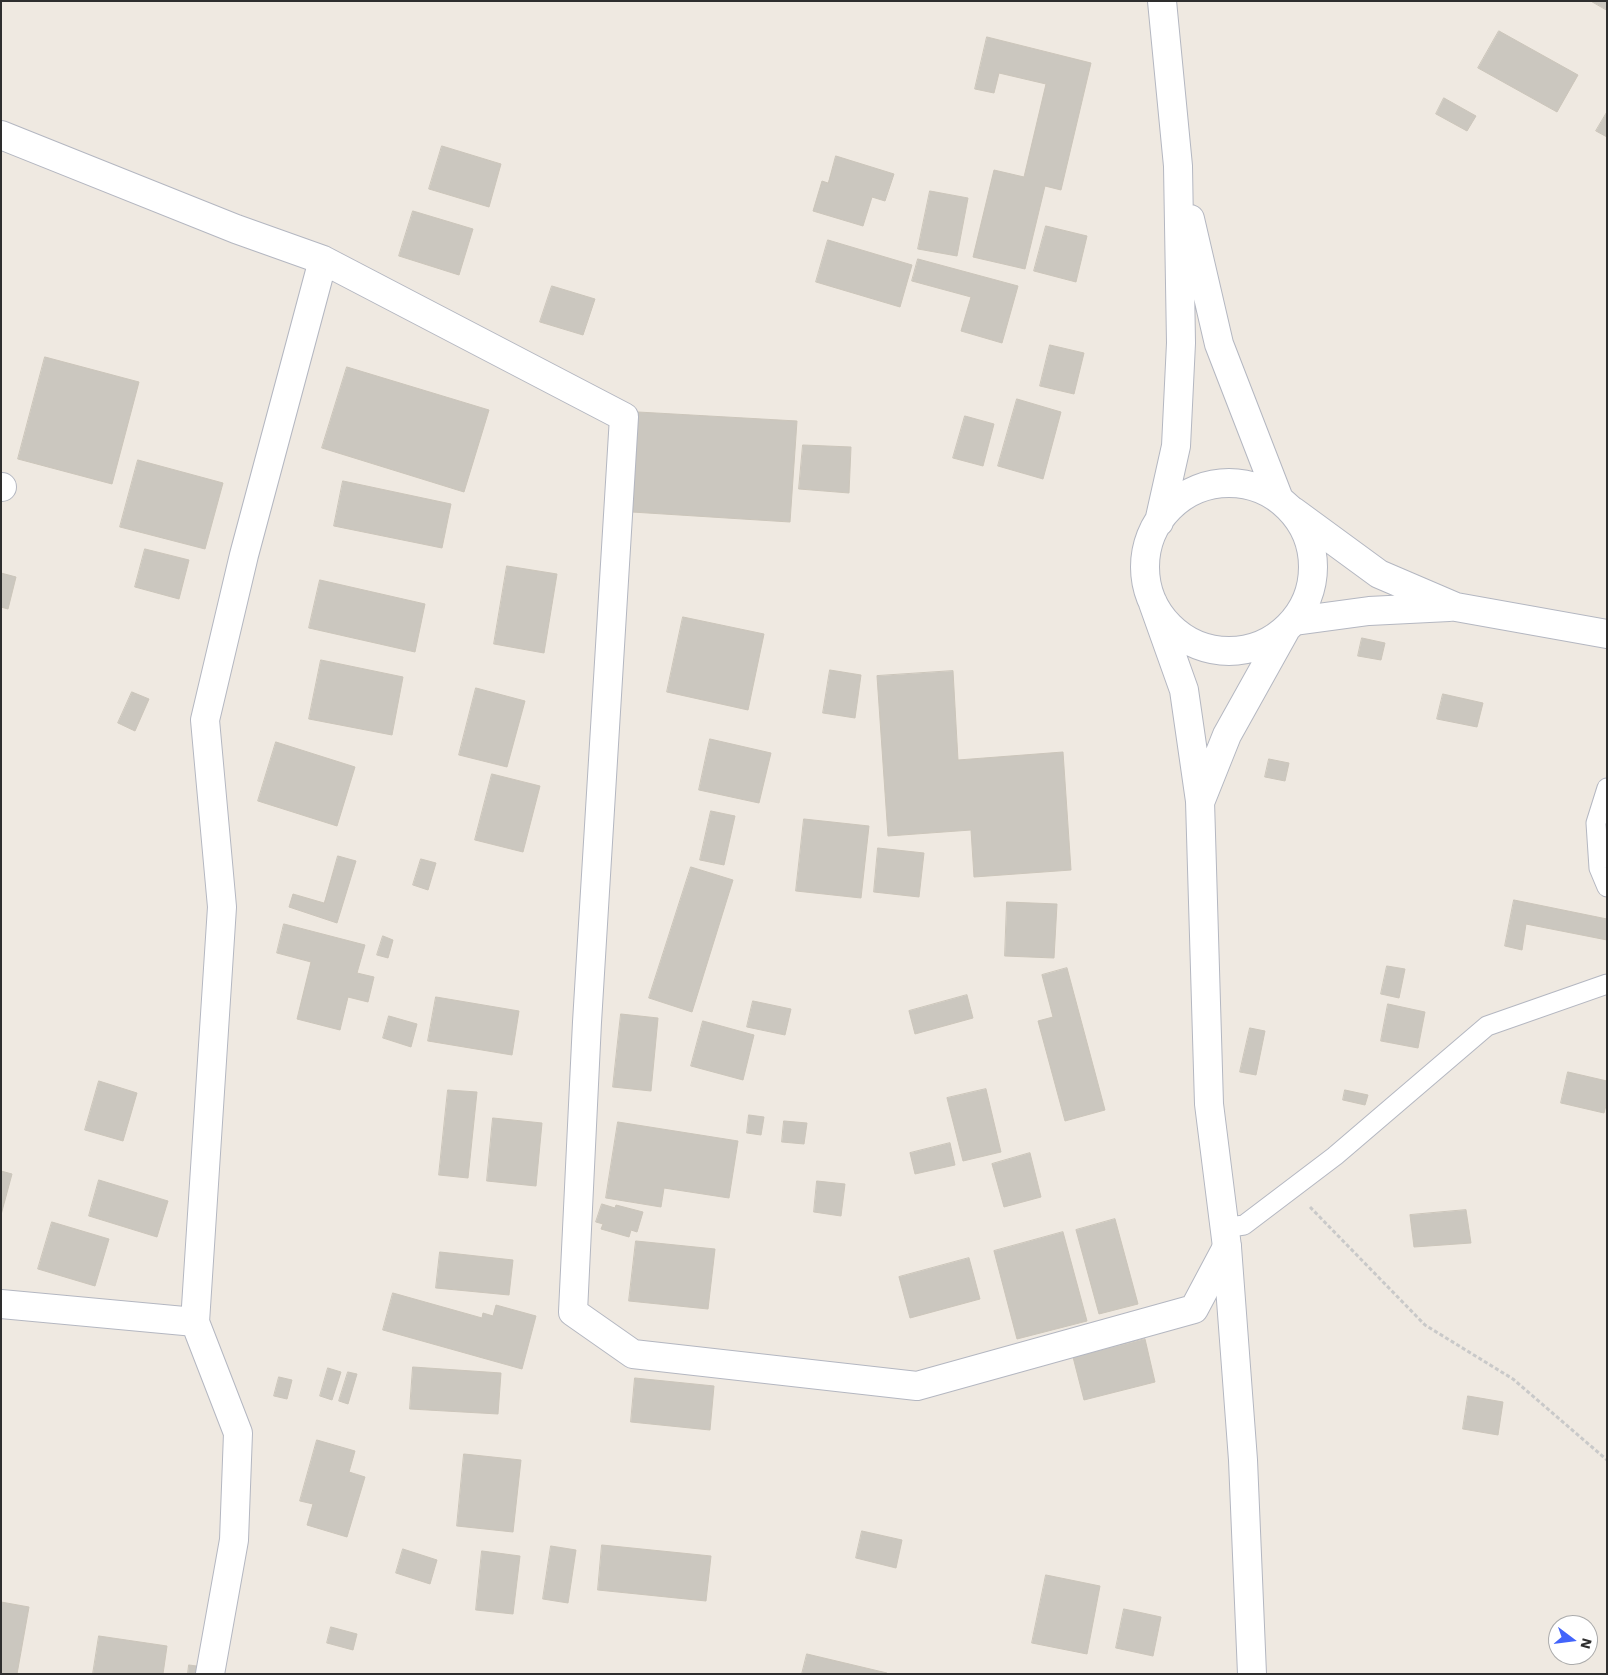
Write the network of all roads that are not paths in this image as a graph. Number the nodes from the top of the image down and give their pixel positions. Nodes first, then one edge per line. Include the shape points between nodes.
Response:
1 (1162, 1) edge
2 (1, 135) edge
3 (1178, 166) junction
4 (323, 260) junction
5 (1286, 505) junction
6 (1159, 522) junction
7 (1153, 603) junction
8 (1456, 607) junction
9 (1290, 625) junction
10 (1607, 634) edge
11 (1607, 788) edge
12 (1200, 801) junction
13 (1607, 887) edge
14 (1607, 984) edge
15 (1225, 1238) junction
16 (1, 1304) edge
17 (195, 1322) junction
18 (210, 1674) edge
19 (1252, 1674) edge

1 - 3 street
2 - 4 street via 236,229
3 - 5 street via 1219,344
3 - 6 street via 1181,344 1176,446
4 - 15 street via 624,417 587,1022 573,1312 634,1354 918,1386 1194,1309
4 - 17 street via 244,555 205,720 222,906
5 - 6 street via 1262,489 1224,483 1205,486 1187,494 1171,506
5 - 8 street via 1379,574
5 - 9 street via 1305,530 1312,553 1313,577 1307,600
6 - 7 street via 1147,553 1146,570
7 - 9 street via 1162,618 1188,641 1213,650 1256,648
7 - 12 street via 1184,690
8 - 9 street via 1369,611
8 - 10 street
9 - 12 street via 1227,735
11 - 13 lane via 1596,823 1599,868
12 - 15 street via 1209,1104
14 - 15 lane via 1487,1026 1335,1156
15 - 19 street via 1243,1460
16 - 17 street
17 - 18 street via 238,1433 234,1540

